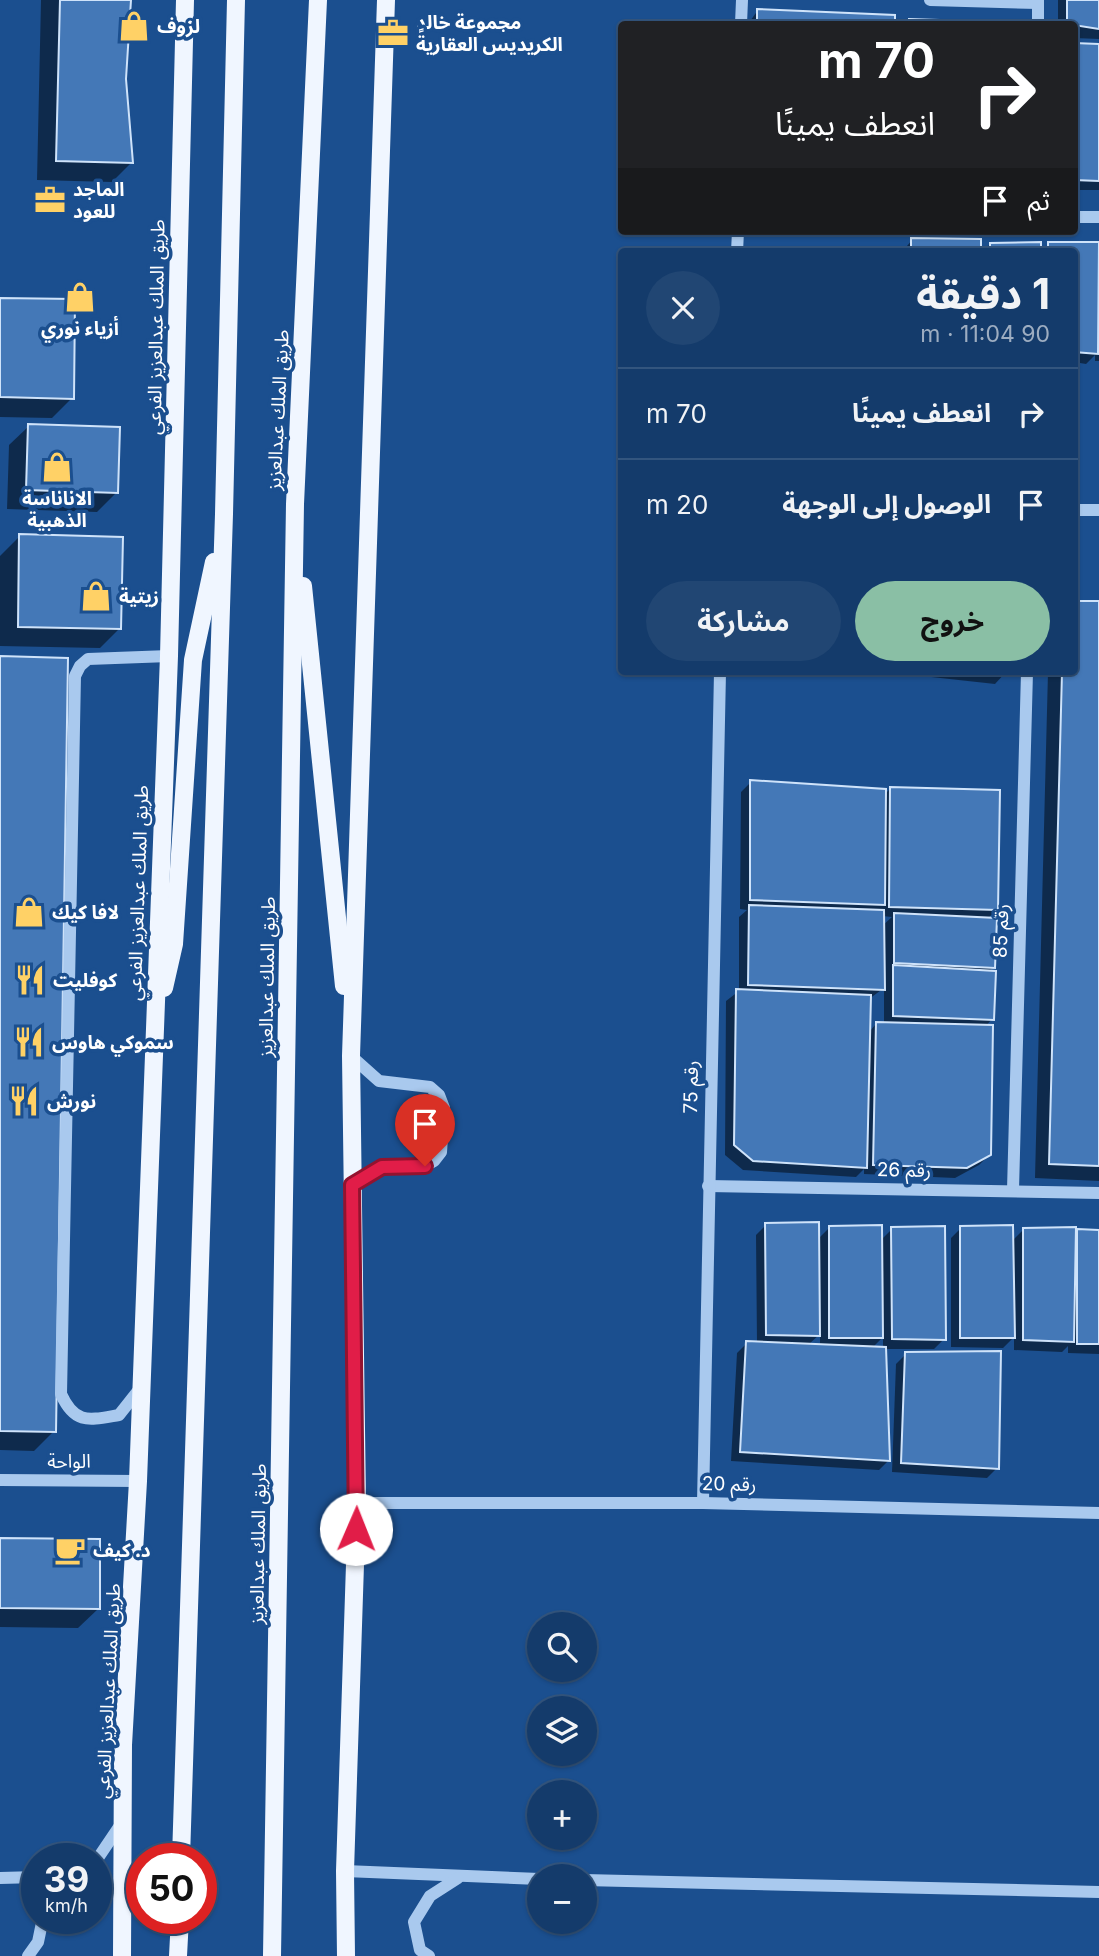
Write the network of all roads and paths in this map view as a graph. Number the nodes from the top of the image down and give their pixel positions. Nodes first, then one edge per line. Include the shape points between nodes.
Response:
1 (185, 0) edge
2 (236, 0) edge
3 (318, 0) edge
4 (386, 0) edge
5 (742, 0) edge
6 (930, 0) edge
7 (1038, 2) edge
8 (741, 21) edge
9 (1038, 21) edge
10 (1078, 217) edge
11 (1099, 217) edge
12 (295, 504) junction
13 (1078, 510) edge
14 (1099, 510) edge
15 (224, 514) junction
16 (169, 656) junction
17 (720, 675) edge
18 (1027, 675) edge
19 (154, 1040) junction
20 (351, 1056) junction
21 (352, 1185) junction
22 (708, 1186) junction
23 (1013, 1190) junction
24 (1099, 1193) edge
25 (142, 1386) junction
26 (0, 1480) edge
27 (138, 1480) junction
28 (357, 1503) junction
29 (703, 1503) junction
30 (1099, 1513) edge
31 (123, 1821) junction
32 (108, 1843) edge
33 (181, 1843) edge
34 (345, 1871) junction
35 (0, 1878) edge
36 (21, 1878) edge
37 (458, 1878) junction
38 (527, 1880) edge
39 (597, 1880) edge
40 (1099, 1892) edge
41 (40, 1934) edge
42 (179, 1934) edge
43 (28, 1956) edge
44 (122, 1956) edge
45 (178, 1956) edge
46 (272, 1956) edge
47 (346, 1956) edge
48 (429, 1956) edge

1 - 16 main road, طريق الملك عبدالعزيز الفرعي
2 - 15 main road
3 - 12 main road, طريق الملك عبدالعزيز
4 - 20 main road
5 - 8 street
6 - 7 street
7 - 9 street
10 - 11 street
12 - 20 main road
12 - 46 main road, طريق الملك عبدالعزيز
13 - 14 street
15 - 19 main road via 193,660 174,944
15 - 33 main road
16 - 19 main road, طريق الملك عبدالعزيز الفرعي
16 - 25 street via 88,659 75,676 61,1394 69,1412 88,1421 119,1415
17 - 22 street, رقم 75
18 - 23 street, رقم 85
19 - 25 main road, طريق الملك عبدالعزيز الفرعي
20 - 21 main road
20 - 21 street via 379,1081 430,1087 444,1108 441,1152 434,1161 425,1166 382,1167
21 - 28 main road
22 - 23 street, رقم 26
22 - 29 street, رقم 75
23 - 24 street, رقم 26
25 - 27 main road, طريق الملك عبدالعزيز الفرعي
26 - 27 street, الواحة
27 - 31 main road, طريق الملك عبدالعزيز الفرعي
28 - 29 street, رقم 20
28 - 34 main road
29 - 30 street, رقم 20
31 - 32 street
31 - 44 main road, طريق الملك عبدالعزيز الفرعي
34 - 37 street
34 - 47 main road
35 - 36 street
37 - 38 street
37 - 48 street via 430,1895 414,1922 420,1950
39 - 40 street
41 - 43 street
42 - 45 main road

